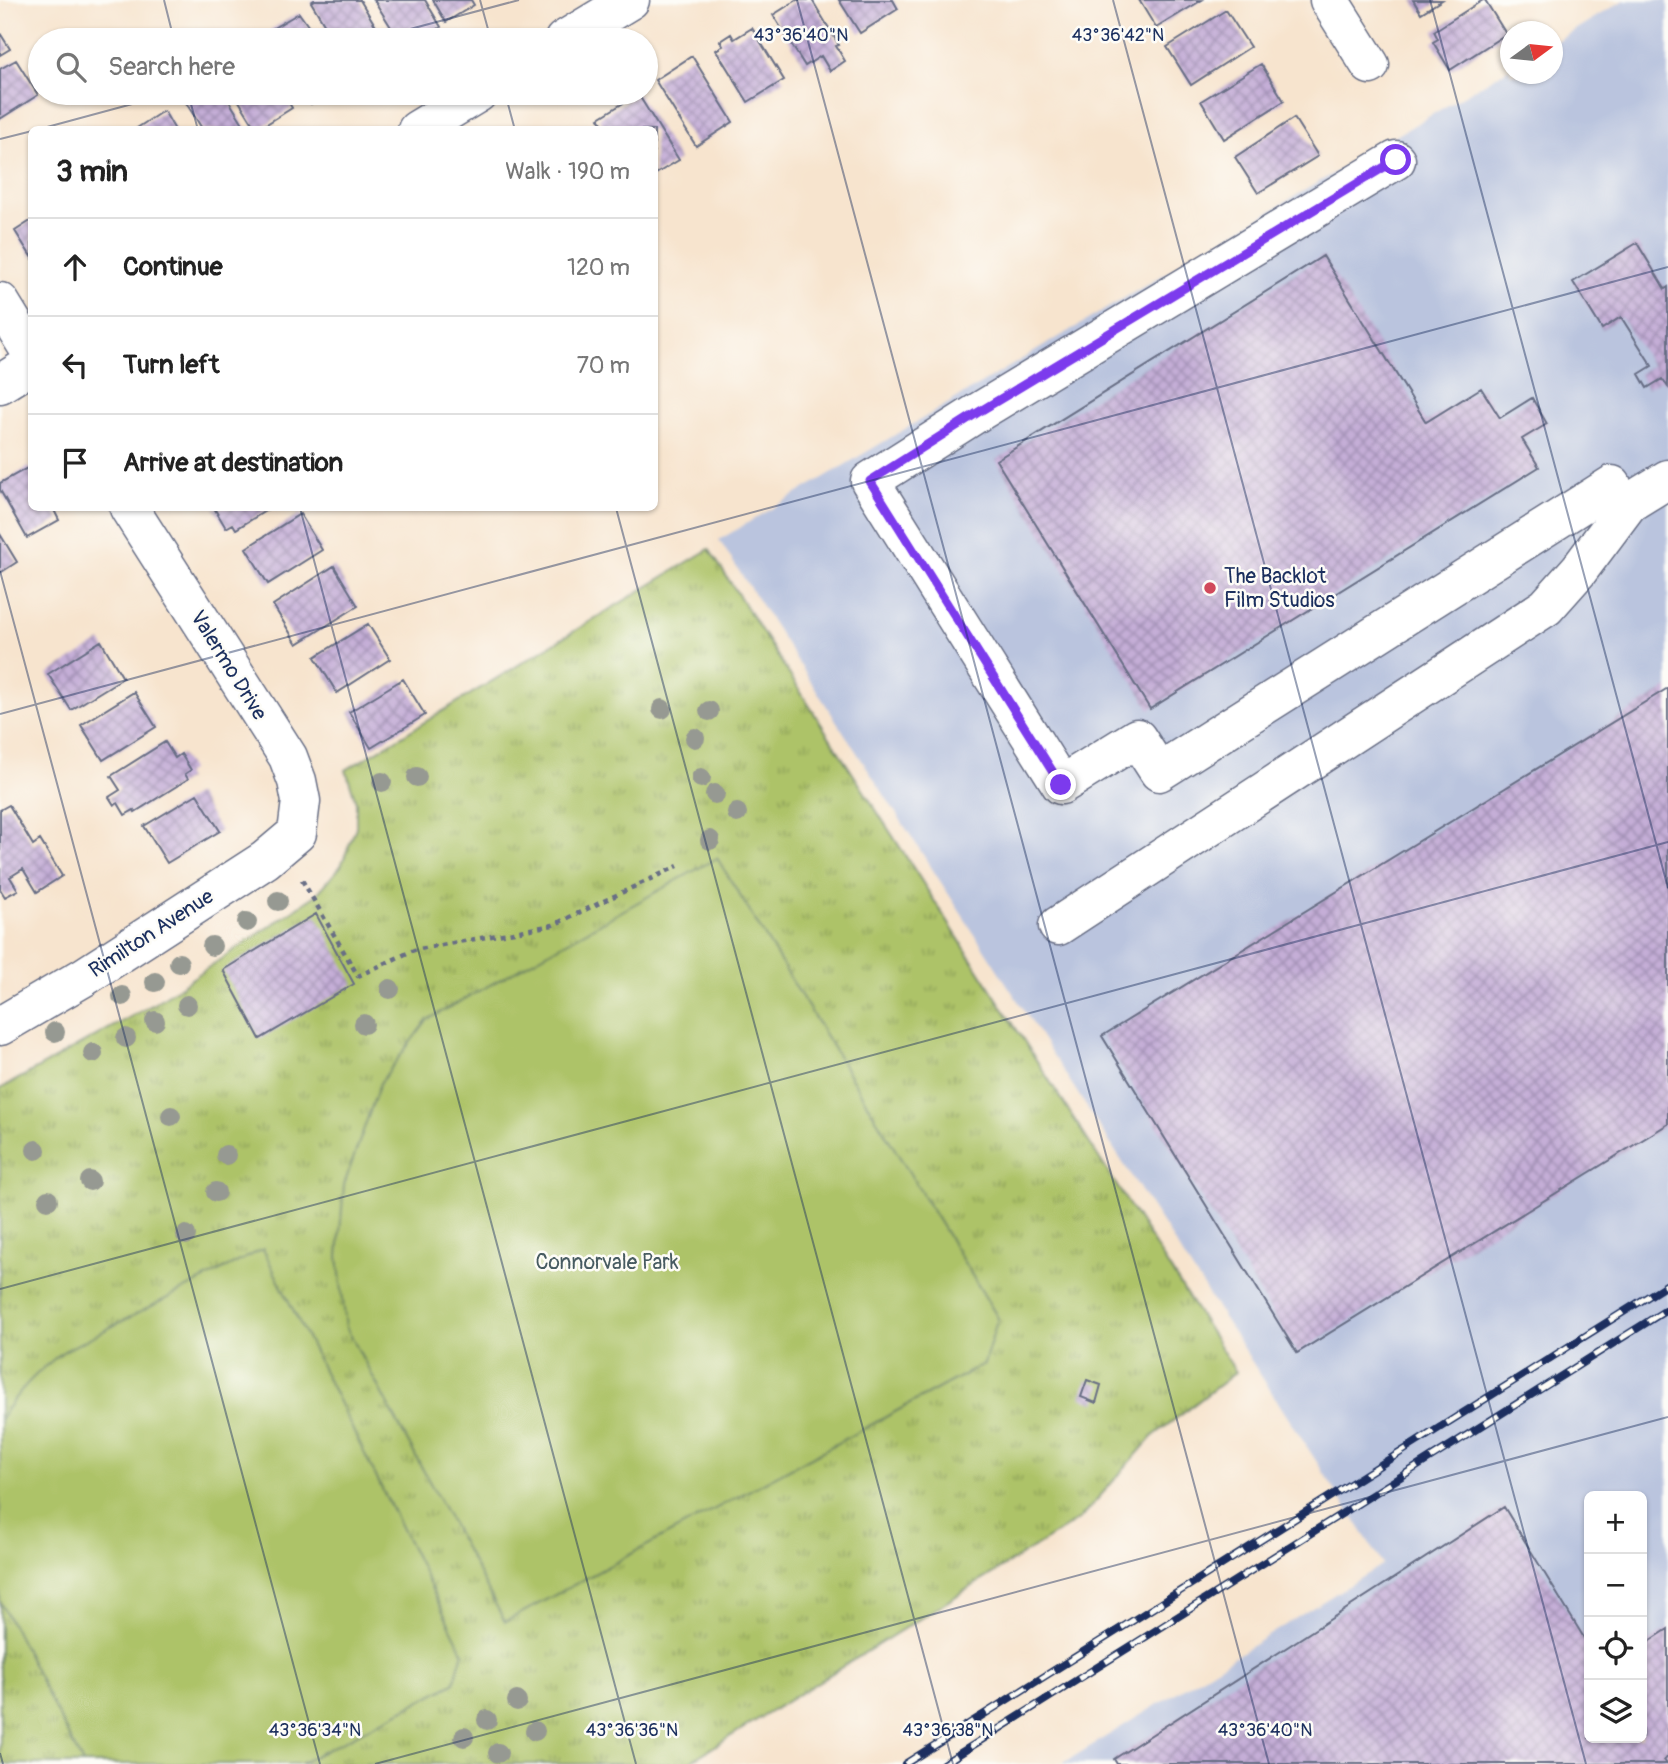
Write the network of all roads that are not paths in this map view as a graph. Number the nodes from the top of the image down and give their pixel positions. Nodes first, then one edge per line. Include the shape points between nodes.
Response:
1 (630, 0) edge
2 (1329, 0) edge
3 (584, 28) edge
4 (1370, 65) dead end
5 (459, 105) edge
6 (424, 126) edge
7 (1396, 160) dead end
8 (0, 302) edge
9 (28, 348) edge
10 (28, 366) edge
11 (0, 384) edge
12 (1668, 479) edge
13 (1621, 494) junction
14 (131, 511) edge
15 (297, 833) joint
16 (1058, 926) dead end
17 (0, 1026) edge

1 - 3 street
2 - 4 street
5 - 6 street
7 - 13 street via 870,481 1061,785 1138,738 1159,772
8 - 9 street
10 - 11 street
12 - 13 street
13 - 16 street via 1579,570 1546,607
14 - 15 street, Valermo Drive via 288,757 301,801
15 - 17 street, Rimilton Avenue via 265,860

